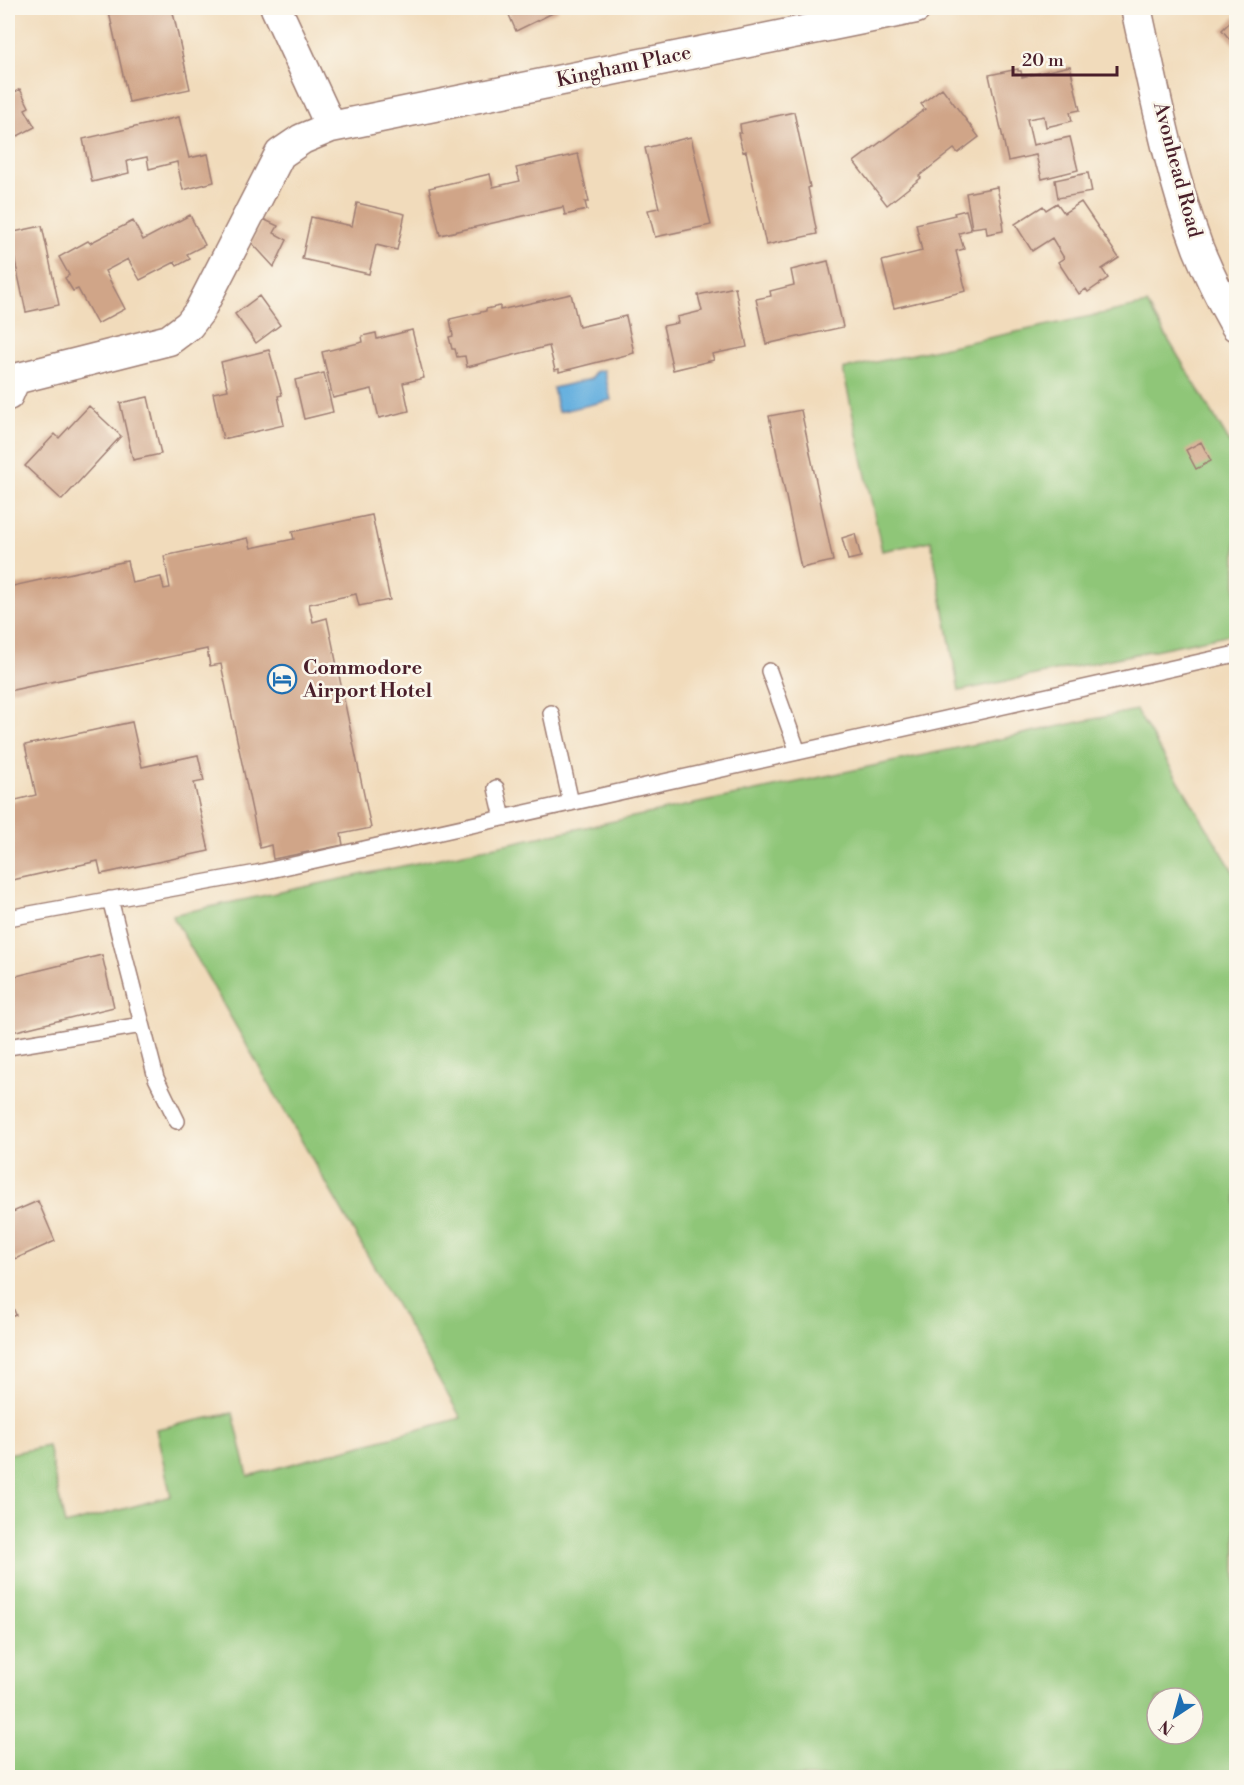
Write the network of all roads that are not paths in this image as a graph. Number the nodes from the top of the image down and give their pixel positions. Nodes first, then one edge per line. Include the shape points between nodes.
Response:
1 (276, 8) edge
2 (916, 8) edge
3 (1136, 8) edge
4 (331, 127) junction
5 (1236, 326) edge
6 (8, 395) edge
7 (1236, 654) edge
8 (769, 670) dead end
9 (551, 713) dead end
10 (798, 752) junction
11 (496, 788) dead end
12 (571, 803) junction
13 (503, 818) junction
14 (110, 899) junction
15 (8, 918) edge
16 (142, 1025) junction
17 (8, 1047) edge
18 (177, 1121) dead end

1 - 4 street
2 - 4 street, Kingham Place
3 - 5 street, Avonhead Road via 1182,199 1198,248
4 - 6 street, Kingham Place via 280,154 189,325 170,340 15,379
7 - 10 lane
8 - 10 lane
9 - 12 lane
10 - 12 lane
11 - 13 lane
12 - 13 lane
13 - 14 lane via 257,873
14 - 15 lane
14 - 16 lane
16 - 17 lane
16 - 18 lane via 156,1078

